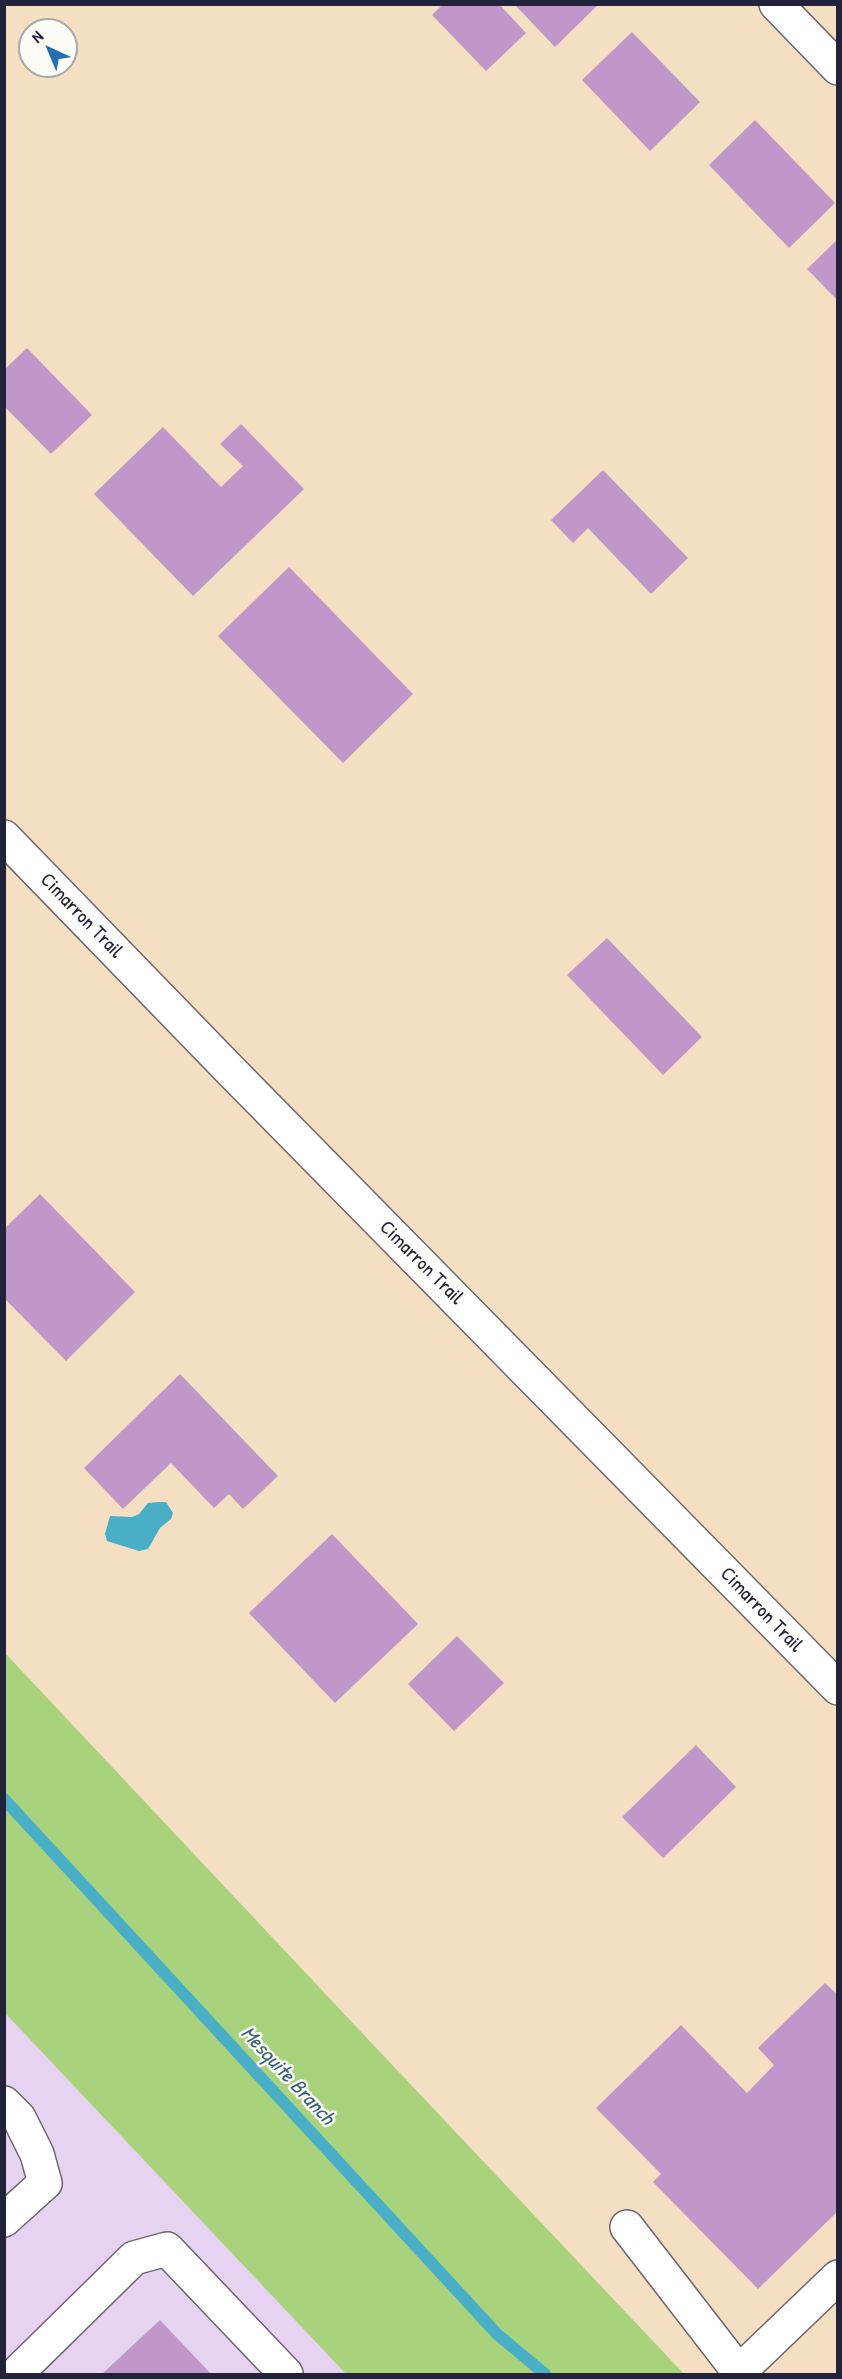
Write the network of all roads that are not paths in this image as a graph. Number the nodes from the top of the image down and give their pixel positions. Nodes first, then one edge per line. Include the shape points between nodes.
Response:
1 (776, 4) edge
2 (837, 68) edge
3 (4, 837) edge
4 (837, 1688) edge
5 (4, 2103) edge
6 (4, 2220) edge
7 (627, 2227) dead end
8 (837, 2277) edge
9 (740, 2373) edge
10 (16, 2374) edge
11 (286, 2374) edge

1 - 2 street
3 - 4 street, Cimarron Trail
5 - 6 street via 19,2118 33,2145 45,2183
7 - 9 street
8 - 9 street
10 - 11 street via 134,2258 167,2249

